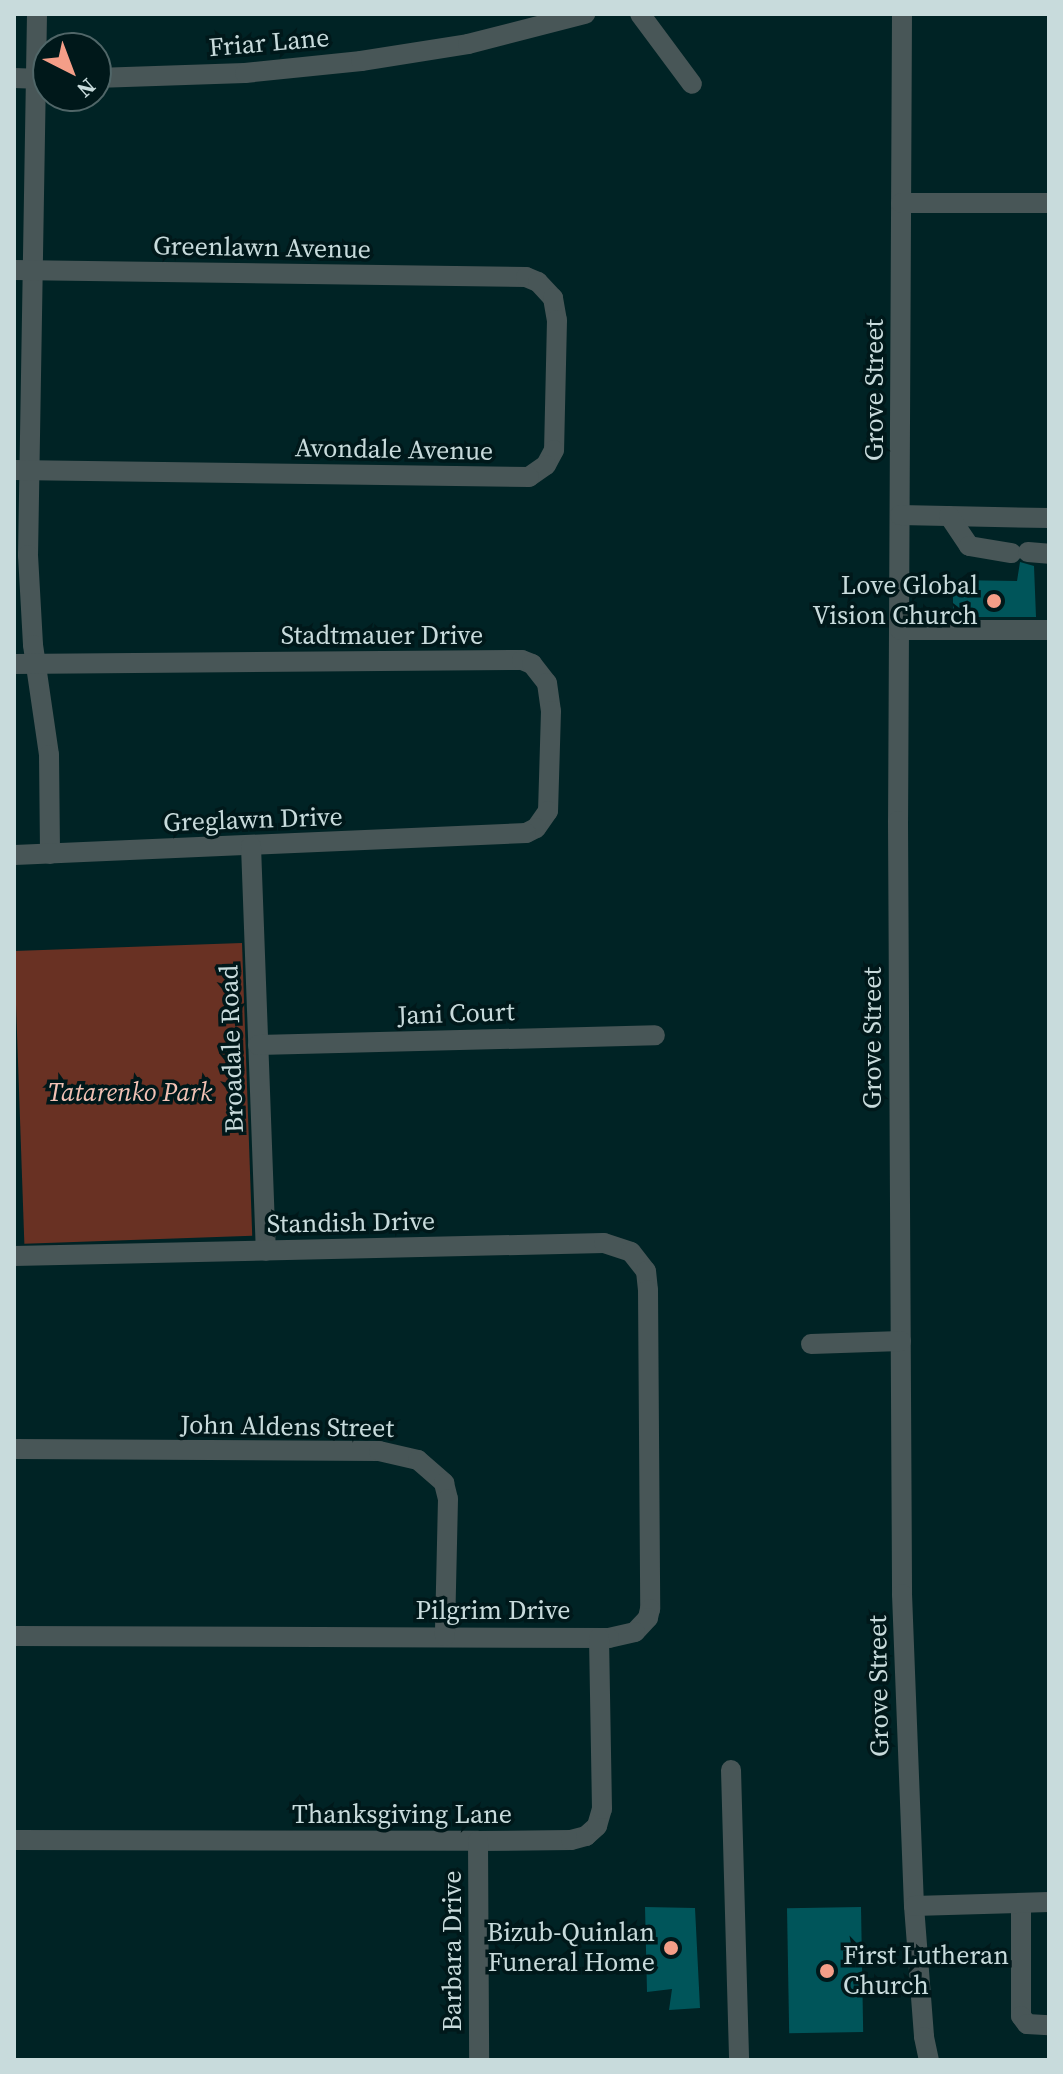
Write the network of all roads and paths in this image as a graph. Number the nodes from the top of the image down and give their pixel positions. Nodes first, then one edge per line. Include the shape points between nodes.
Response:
1 (585, 14) edge
2 (640, 14) edge
3 (902, 14) edge
4 (112, 77) edge
5 (692, 84) dead end
6 (40, 112) edge
7 (901, 203) junction
8 (1049, 203) edge
9 (24, 270) edge
10 (509, 277) joint
11 (22, 470) edge
12 (900, 515) junction
13 (949, 516) junction
14 (1049, 518) edge
15 (1029, 553) edge
16 (900, 630) junction
17 (1049, 630) edge
18 (14, 664) edge
19 (36, 664) junction
20 (495, 837) joint
21 (251, 846) junction
22 (50, 854) junction
23 (14, 855) edge
24 (655, 1035) dead end
25 (258, 1045) junction
26 (266, 1251) junction
27 (14, 1256) edge
28 (648, 1303) joint
29 (901, 1341) junction
30 (811, 1344) dead end
31 (14, 1449) edge
32 (14, 1636) edge
33 (445, 1636) junction
34 (599, 1638) junction
35 (731, 1770) dead end
36 (14, 1840) edge
37 (478, 1841) junction
38 (1049, 1902) edge
39 (1021, 1903) junction
40 (914, 1906) junction
41 (1049, 2025) edge
42 (479, 2060) edge
43 (739, 2060) edge
44 (929, 2060) edge

1 - 4 street, Friar Lane via 468,44 361,61 245,73
2 - 5 street
3 - 7 street, Grove Street
6 - 9 street
7 - 8 street
7 - 12 street, Grove Street
9 - 10 street, Greenlawn Avenue
9 - 11 street
10 - 11 street, Avondale Avenue via 538,282 556,306 554,450 546,465 529,477
11 - 19 street
12 - 13 street
12 - 16 street, Grove Street
13 - 14 street
13 - 15 street via 969,546
16 - 17 street
16 - 29 street, Grove Street
18 - 19 street, Stadtmauer Drive
19 - 20 street, Stadtmauer Drive via 522,660 540,672 550,695 550,801 536,828
19 - 22 street via 49,755
20 - 21 street, Greglawn Drive
21 - 22 street, Greglawn Drive
21 - 25 street, Broadale Road
22 - 23 street, Greglawn Drive
24 - 25 street, Jani Court
25 - 26 street, Broadale Road
26 - 27 street, Standish Drive
26 - 28 street, Standish Drive via 604,1243 638,1259 646,1271
28 - 34 street, Pilgrim Drive via 650,1609 635,1632
29 - 30 street
29 - 40 street, Grove Street via 902,1594
31 - 33 street, John Aldens Street via 379,1451 418,1460 444,1483 448,1499
32 - 33 street, Pilgrim Drive
33 - 34 street, Pilgrim Drive
34 - 37 street, Thanksgiving Lane via 602,1809 597,1826 571,1840
35 - 43 street
36 - 37 street, Thanksgiving Lane
37 - 42 street, Barbara Drive
38 - 39 street
39 - 40 street
39 - 41 street via 1021,2016 1027,2024
40 - 44 street, Grove Street

